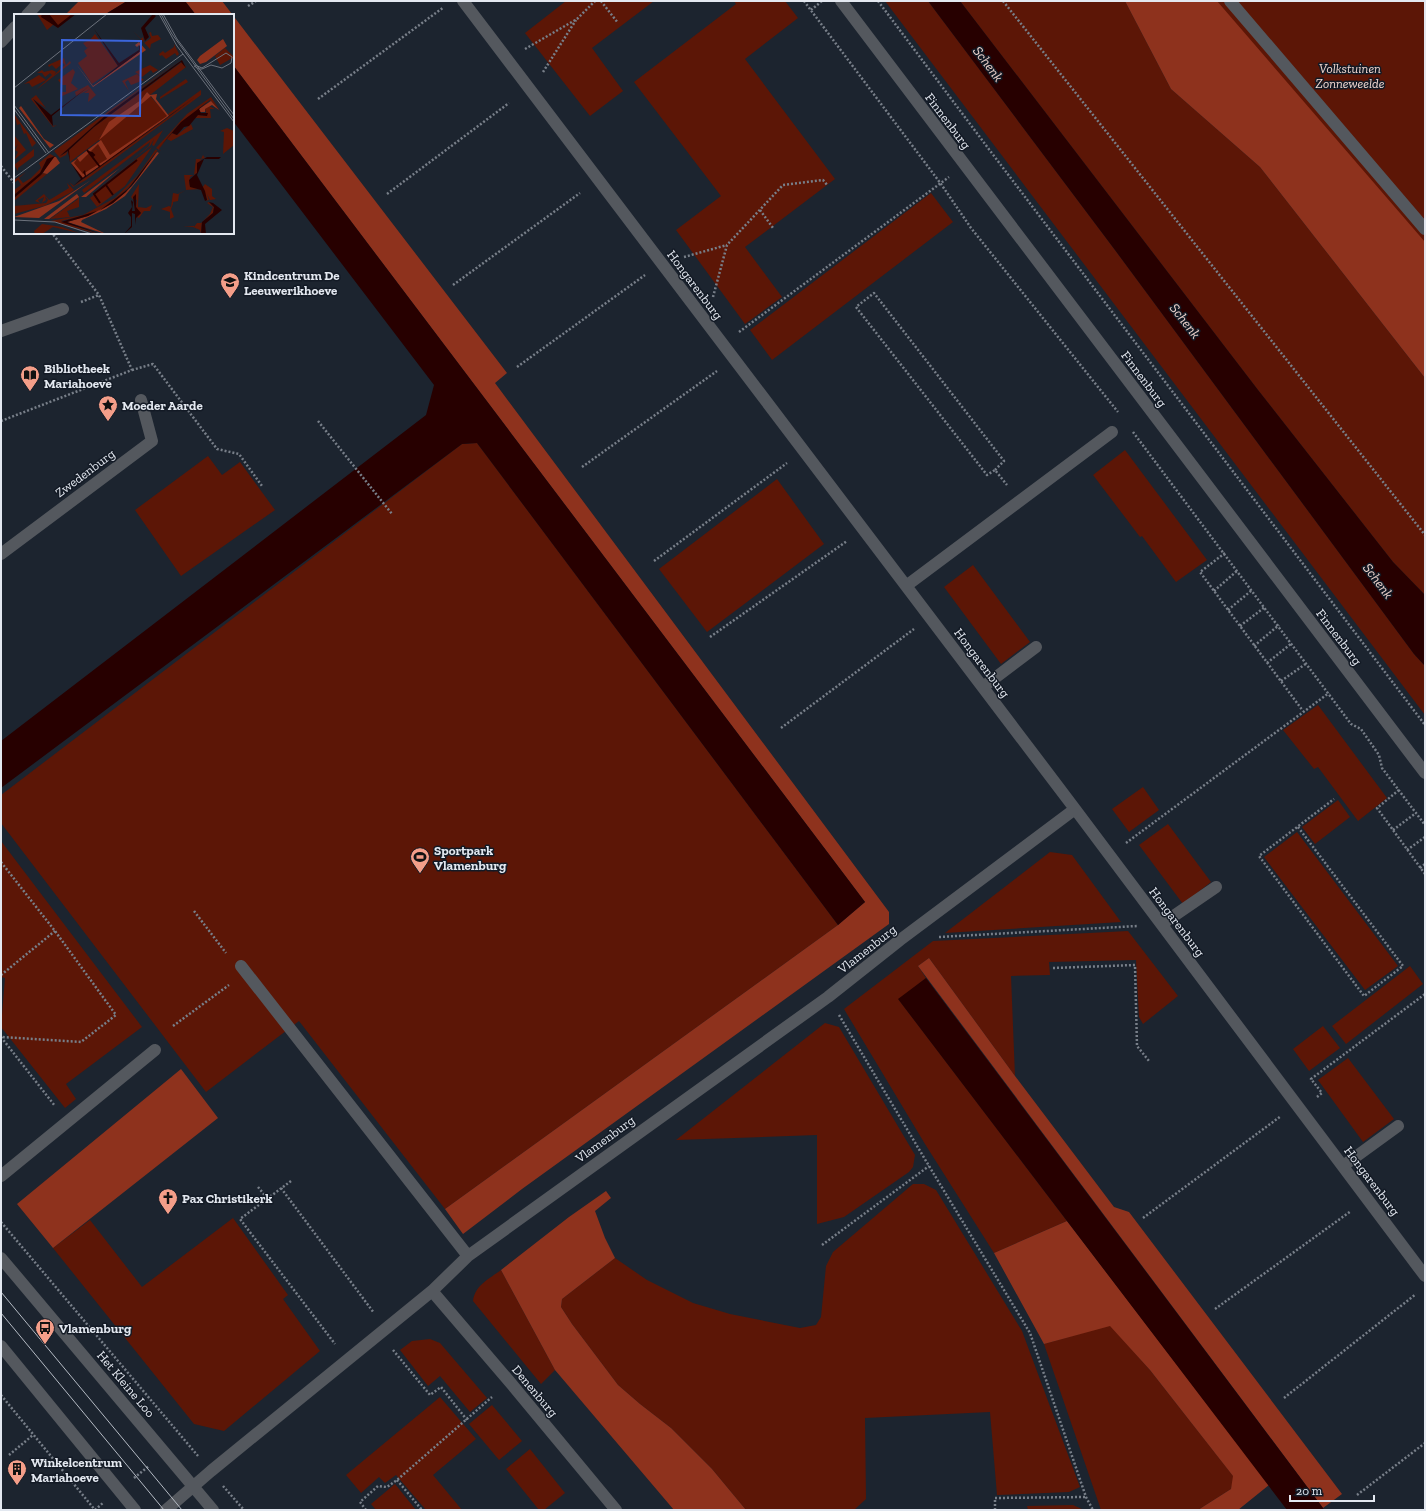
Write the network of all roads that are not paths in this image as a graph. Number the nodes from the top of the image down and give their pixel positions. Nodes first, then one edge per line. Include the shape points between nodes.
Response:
1 (40, 1) edge
2 (463, 1) edge
3 (841, 1) edge
4 (1230, 1) edge
5 (28, 14) edge
6 (14, 28) edge
7 (1, 42) edge
8 (1425, 229) edge
9 (63, 308) dead end
10 (1, 331) edge
11 (141, 400) dead end
12 (1112, 432) dead end
13 (1, 554) edge
14 (906, 586) junction
15 (1036, 647) dead end
16 (983, 687) junction
17 (1425, 774) edge
18 (1075, 809) junction
19 (1216, 887) dead end
20 (1162, 924) junction
21 (244, 969) road end
22 (155, 1050) dead end
23 (1398, 1126) dead end
24 (1343, 1166) junction
25 (1, 1176) edge
26 (468, 1256) junction
27 (1, 1258) edge
28 (1425, 1276) edge
29 (432, 1291) junction
30 (1, 1346) edge
31 (194, 1486) junction
32 (135, 1510) edge
33 (166, 1510) edge
34 (213, 1510) edge
35 (616, 1510) edge

1 - 5 street
2 - 14 street, Hongarenburg
3 - 17 street, Finnenburg
4 - 8 street
6 - 7 street
9 - 10 street
11 - 13 street, Zwedenburg via 152,441
12 - 14 street
14 - 16 street, Hongarenburg
15 - 16 street
16 - 18 street, Hongarenburg
18 - 20 street, Hongarenburg
18 - 26 street, Vlamenburg via 828,997
19 - 20 street
20 - 24 street, Hongarenburg
21 - 26 street
22 - 25 street
23 - 24 street
24 - 28 street, Hongarenburg
26 - 29 street, Vlamenburg
27 - 31 street, Het Kleine Loo
29 - 31 street, Vlamenburg
29 - 35 street, Denenburg
30 - 32 street
31 - 33 street, Vlamenburg
31 - 34 street, Het Kleine Loo

